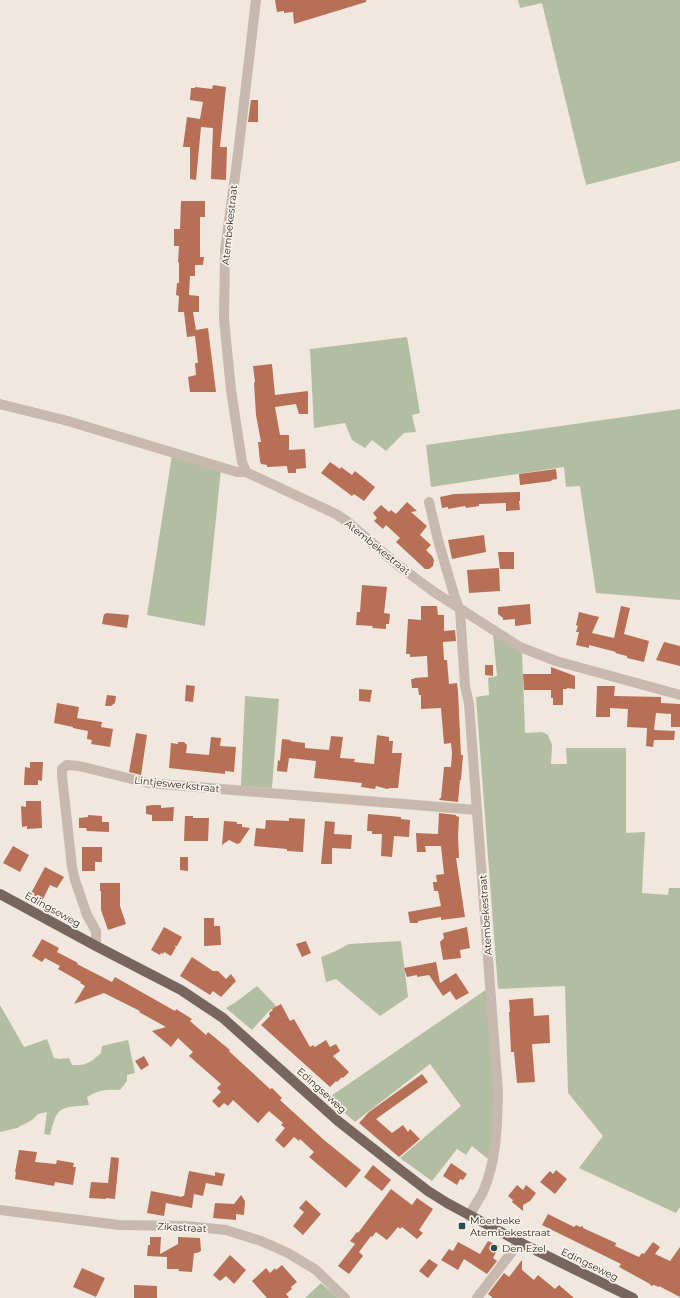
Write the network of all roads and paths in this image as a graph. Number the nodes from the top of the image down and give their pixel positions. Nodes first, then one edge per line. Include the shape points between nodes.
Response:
1 (256, 0) edge
2 (0, 404) edge
3 (246, 472) junction
4 (429, 502) dead end
5 (460, 610) junction
6 (680, 695) edge
7 (477, 810) junction
8 (0, 894) edge
9 (96, 946) junction
10 (0, 1210) edge
11 (469, 1216) junction
12 (518, 1242) junction
13 (345, 1298) edge
14 (477, 1298) edge
15 (632, 1298) edge

1 - 3 street, Atembekestraat via 225,250 224,280 226,347 242,462
2 - 3 street, Atembekestraat via 68,421 236,472
3 - 5 street, Atembekestraat via 336,514 399,566
4 - 5 street, Atembekestraat
5 - 6 street, Atembekestraat via 534,653
5 - 7 street, Atembekestraat
7 - 9 street, Lintjeswerkstraat via 148,783 67,765 62,769 62,776 72,866 87,915 96,931
7 - 11 street, Atembekestraat via 498,1092 497,1134 491,1168 483,1192
8 - 9 main road, Edingseweg
9 - 11 main road, Edingseweg via 181,990 223,1018 338,1121 428,1191
10 - 13 street, Zikastraat via 119,1225 186,1226 226,1230 261,1240 288,1253 316,1270
11 - 12 main road, Edingseweg
12 - 14 street
12 - 15 main road, Edingseweg

